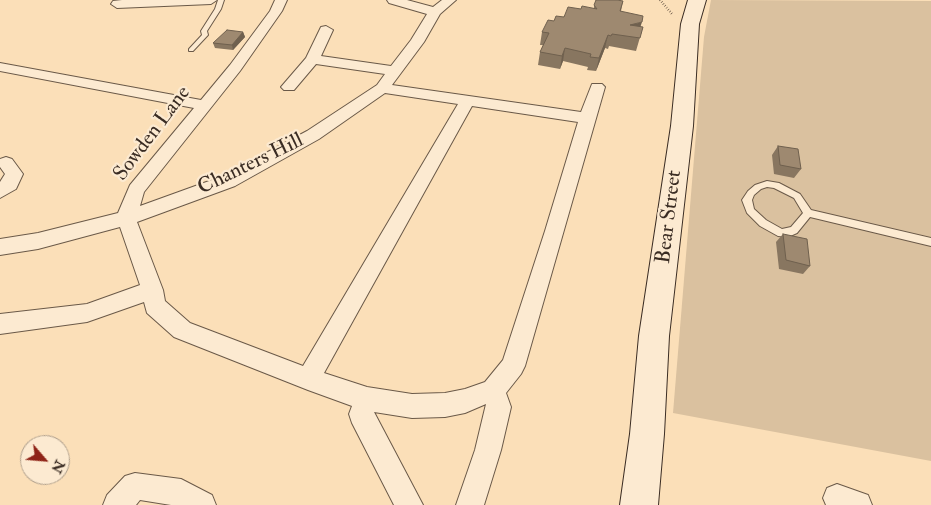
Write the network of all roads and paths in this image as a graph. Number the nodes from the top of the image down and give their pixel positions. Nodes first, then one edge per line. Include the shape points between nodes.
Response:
1 (211, 0) edge
2 (221, 0) edge
3 (281, 0) edge
4 (393, 0) edge
5 (450, 0) edge
6 (697, 0) edge
7 (116, 2) edge
8 (105, 12) dead end
9 (435, 12) junction
10 (326, 30) dead end
11 (191, 50) dead end
12 (312, 59) junction
13 (0, 68) edge
14 (396, 71) junction
15 (597, 86) dead end
16 (289, 87) dead end
17 (382, 88) junction
18 (468, 100) junction
19 (204, 105) junction
20 (587, 118) junction
21 (6, 163) dead end
22 (0, 192) edge
23 (808, 213) junction
24 (126, 218) junction
25 (931, 242) edge
26 (0, 247) edge
27 (152, 290) junction
28 (0, 324) edge
29 (308, 379) junction
30 (493, 390) junction
31 (367, 399) junction
32 (117, 505) edge
33 (202, 505) edge
34 (409, 505) edge
35 (470, 505) edge
36 (639, 505) edge

1 - 7 street
2 - 11 lane via 204,30 205,35
3 - 19 street, Sowden Lane via 266,26
4 - 9 street
5 - 9 street, Chanters Hill
6 - 36 street, Bear Street via 690,24 682,126 654,336
7 - 8 street
9 - 14 street, Chanters Hill
10 - 12 street
12 - 14 street
12 - 16 street
13 - 19 street
14 - 17 street, Chanters Hill
15 - 20 street
17 - 18 street
17 - 24 street, Chanters Hill via 313,135 229,181
18 - 20 street
18 - 29 street
19 - 24 street, Sowden Lane via 136,190
20 - 30 street via 556,231 513,366
21 - 22 street via 14,174 10,184
23 - 23 lane via 794,230 781,233 750,211 747,200 758,187 776,185 797,196
23 - 25 lane
24 - 26 street via 38,241
24 - 27 street
27 - 28 street via 87,313
27 - 29 street via 155,306 182,330
29 - 31 street
30 - 31 street via 465,402 445,405 412,406
30 - 35 street via 499,407
31 - 34 street via 361,414
32 - 33 street via 135,486 181,493

